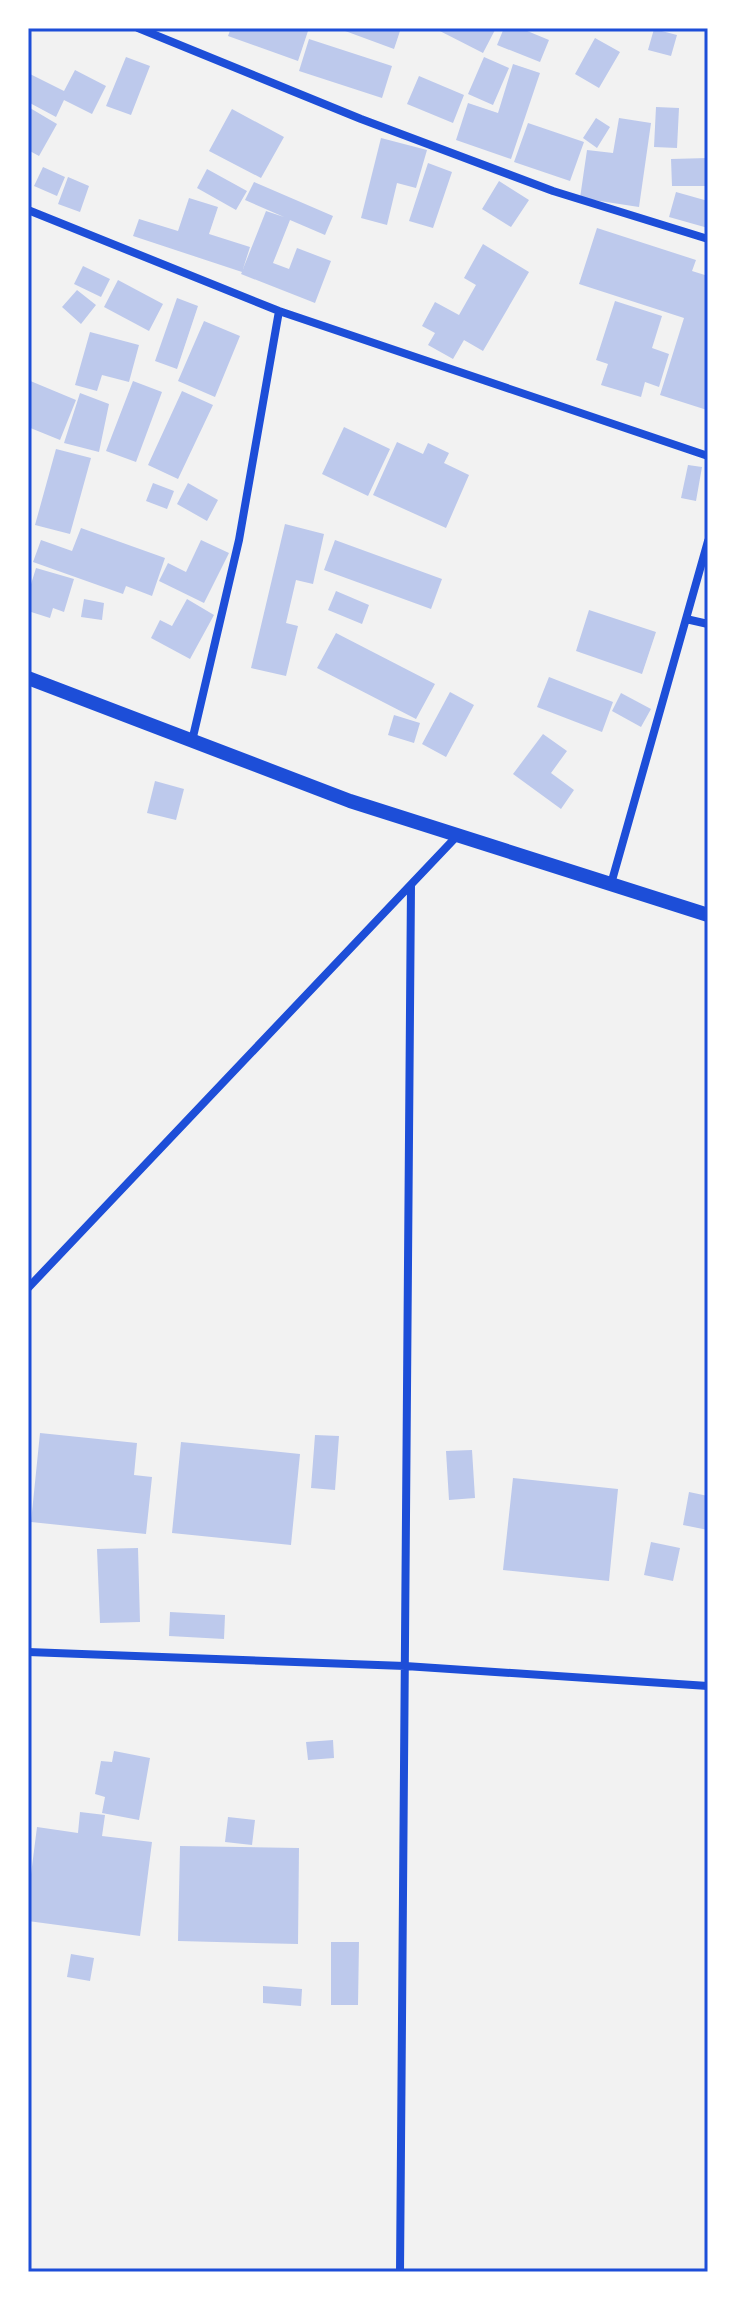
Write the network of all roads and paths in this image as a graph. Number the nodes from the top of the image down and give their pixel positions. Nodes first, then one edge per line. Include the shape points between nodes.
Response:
1 (138, 28) edge
2 (28, 210) edge
3 (708, 239) edge
4 (279, 311) junction
5 (708, 456) edge
6 (708, 541) edge
7 (686, 619) junction
8 (708, 624) edge
9 (28, 678) edge
10 (192, 741) junction
11 (457, 836) junction
12 (611, 884) junction
13 (411, 885) junction
14 (708, 915) edge
15 (28, 1288) edge
16 (28, 1652) edge
17 (405, 1666) junction
18 (708, 1686) edge
19 (400, 2272) edge

1 - 3 street via 539,186
2 - 4 street
4 - 5 street
4 - 10 street via 239,540
6 - 7 street
7 - 8 street
7 - 12 street
9 - 10 street
10 - 11 street
11 - 12 street
11 - 13 street
12 - 14 street
13 - 15 street
13 - 17 street
16 - 17 street
17 - 18 street
17 - 19 street

